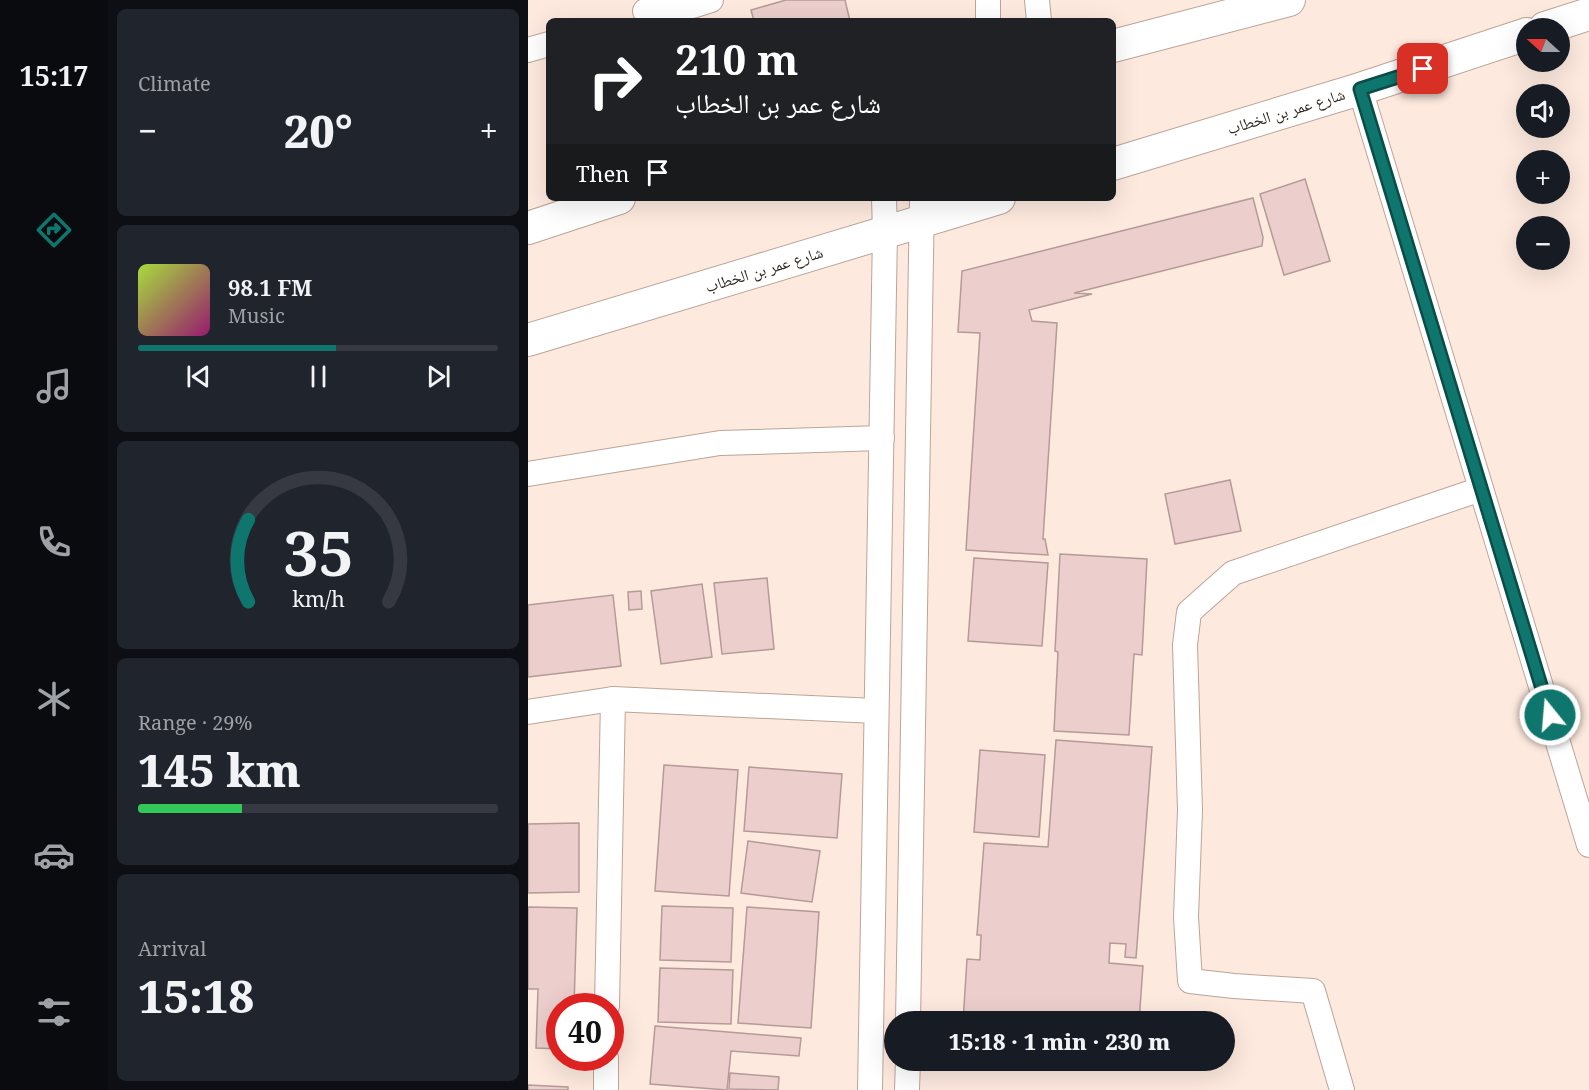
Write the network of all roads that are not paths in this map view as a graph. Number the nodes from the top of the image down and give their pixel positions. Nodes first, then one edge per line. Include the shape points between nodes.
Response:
1 (711, 0) edge
2 (988, 0) edge
3 (1037, 0) edge
4 (1289, 0) edge
5 (641, 11) edge
6 (1589, 14) edge
7 (988, 18) edge
8 (1039, 18) edge
9 (1570, 20) edge
10 (1516, 38) edge
11 (546, 45) edge
12 (1116, 45) edge
13 (528, 50) edge
14 (1360, 89) junction
15 (1116, 163) edge
16 (610, 201) edge
17 (884, 201) edge
18 (980, 201) edge
19 (922, 210) edge
20 (528, 228) edge
21 (885, 232) junction
22 (528, 340) edge
23 (882, 438) junction
24 (528, 474) edge
25 (1481, 489) junction
26 (613, 699) junction
27 (876, 711) junction
28 (528, 712) edge
29 (1580, 780) edge
30 (1589, 845) edge
31 (607, 993) edge
32 (908, 1011) edge
33 (606, 1071) edge
34 (908, 1071) edge
35 (606, 1090) edge
36 (870, 1090) edge
37 (907, 1090) edge
38 (1342, 1090) edge

1 - 5 street
2 - 7 street
3 - 8 street
4 - 12 main road
6 - 9 main road
10 - 14 main road, شارع عمر بن الخطاب
11 - 13 street
14 - 15 main road, شارع عمر بن الخطاب
14 - 25 street
16 - 20 main road
17 - 21 street
18 - 19 main road, شارع عمر بن الخطاب
19 - 21 main road, شارع عمر بن الخطاب
19 - 32 street
21 - 22 main road, شارع عمر بن الخطاب
21 - 23 street
23 - 24 street via 720,443
23 - 27 street
25 - 29 street
25 - 38 street via 1233,573 1189,612 1185,645 1190,810 1186,917 1190,981 1312,992
26 - 27 street
26 - 28 street
26 - 31 street
27 - 36 street
29 - 30 street
33 - 35 street
34 - 37 street

